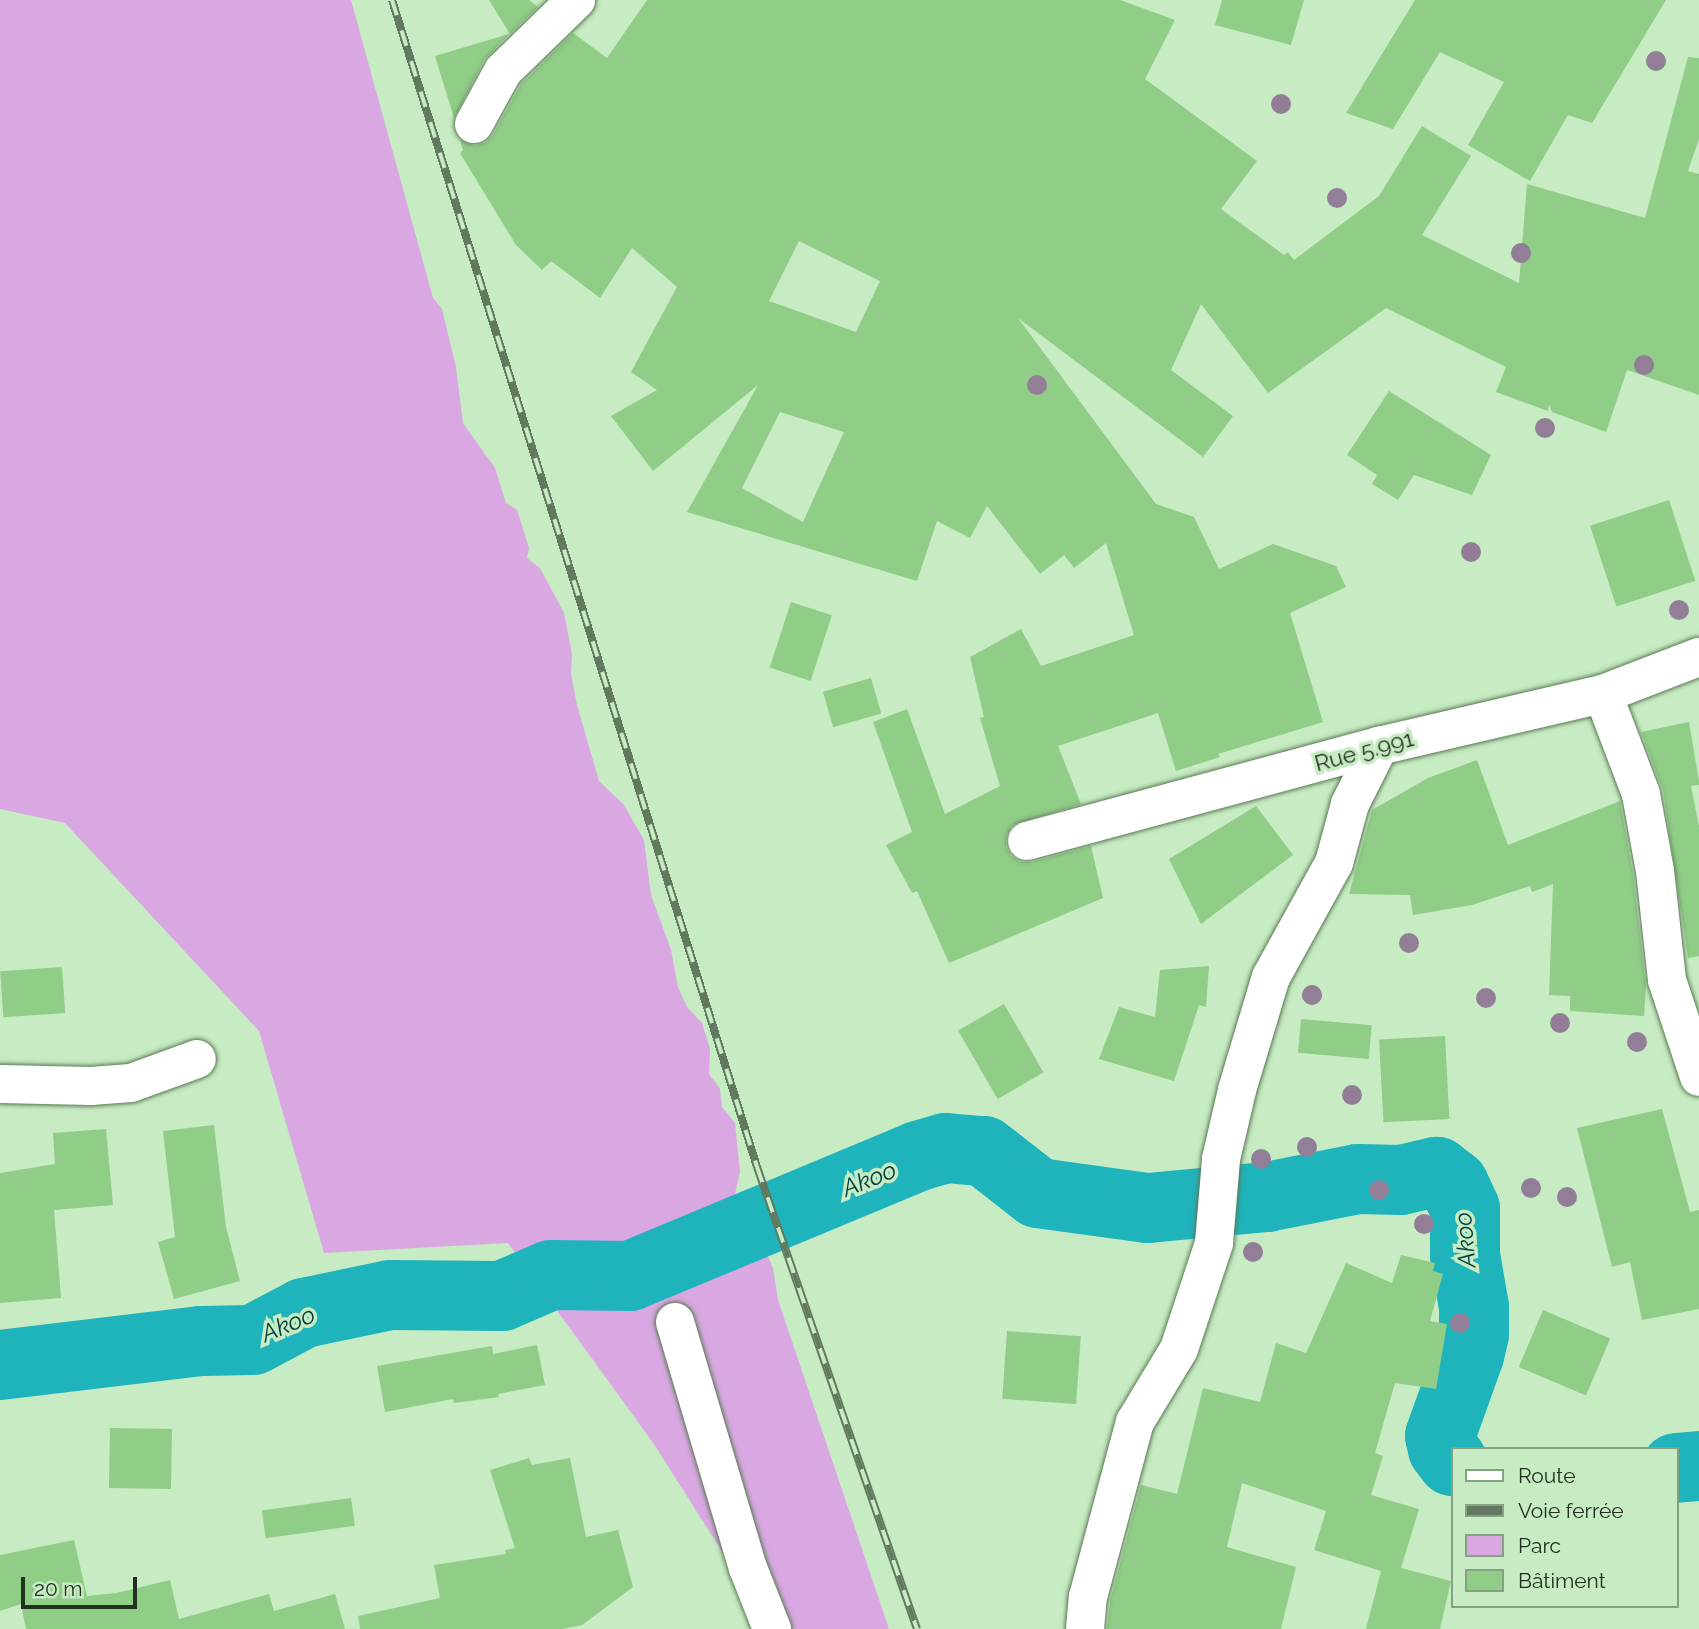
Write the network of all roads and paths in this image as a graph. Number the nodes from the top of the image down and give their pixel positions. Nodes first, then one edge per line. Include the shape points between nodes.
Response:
1 (576, 0) edge
2 (474, 124) dead end
3 (1699, 657) edge
4 (1603, 694) junction
5 (1379, 746) junction
6 (1027, 841) dead end
7 (197, 1059) dead end
8 (1699, 1077) edge
9 (0, 1084) edge
10 (675, 1322) dead end
11 (772, 1629) edge
12 (1085, 1629) edge

1 - 2 street via 503,71
3 - 4 street, Rue 5.991
4 - 5 street, Rue 5.991
4 - 8 street via 1641,794 1667,979
5 - 6 street, Rue 5.991
5 - 12 street via 1350,804 1335,863 1272,977 1221,1159 1214,1243 1179,1349 1135,1422 1088,1597
7 - 9 street via 131,1083
10 - 11 street via 748,1567

